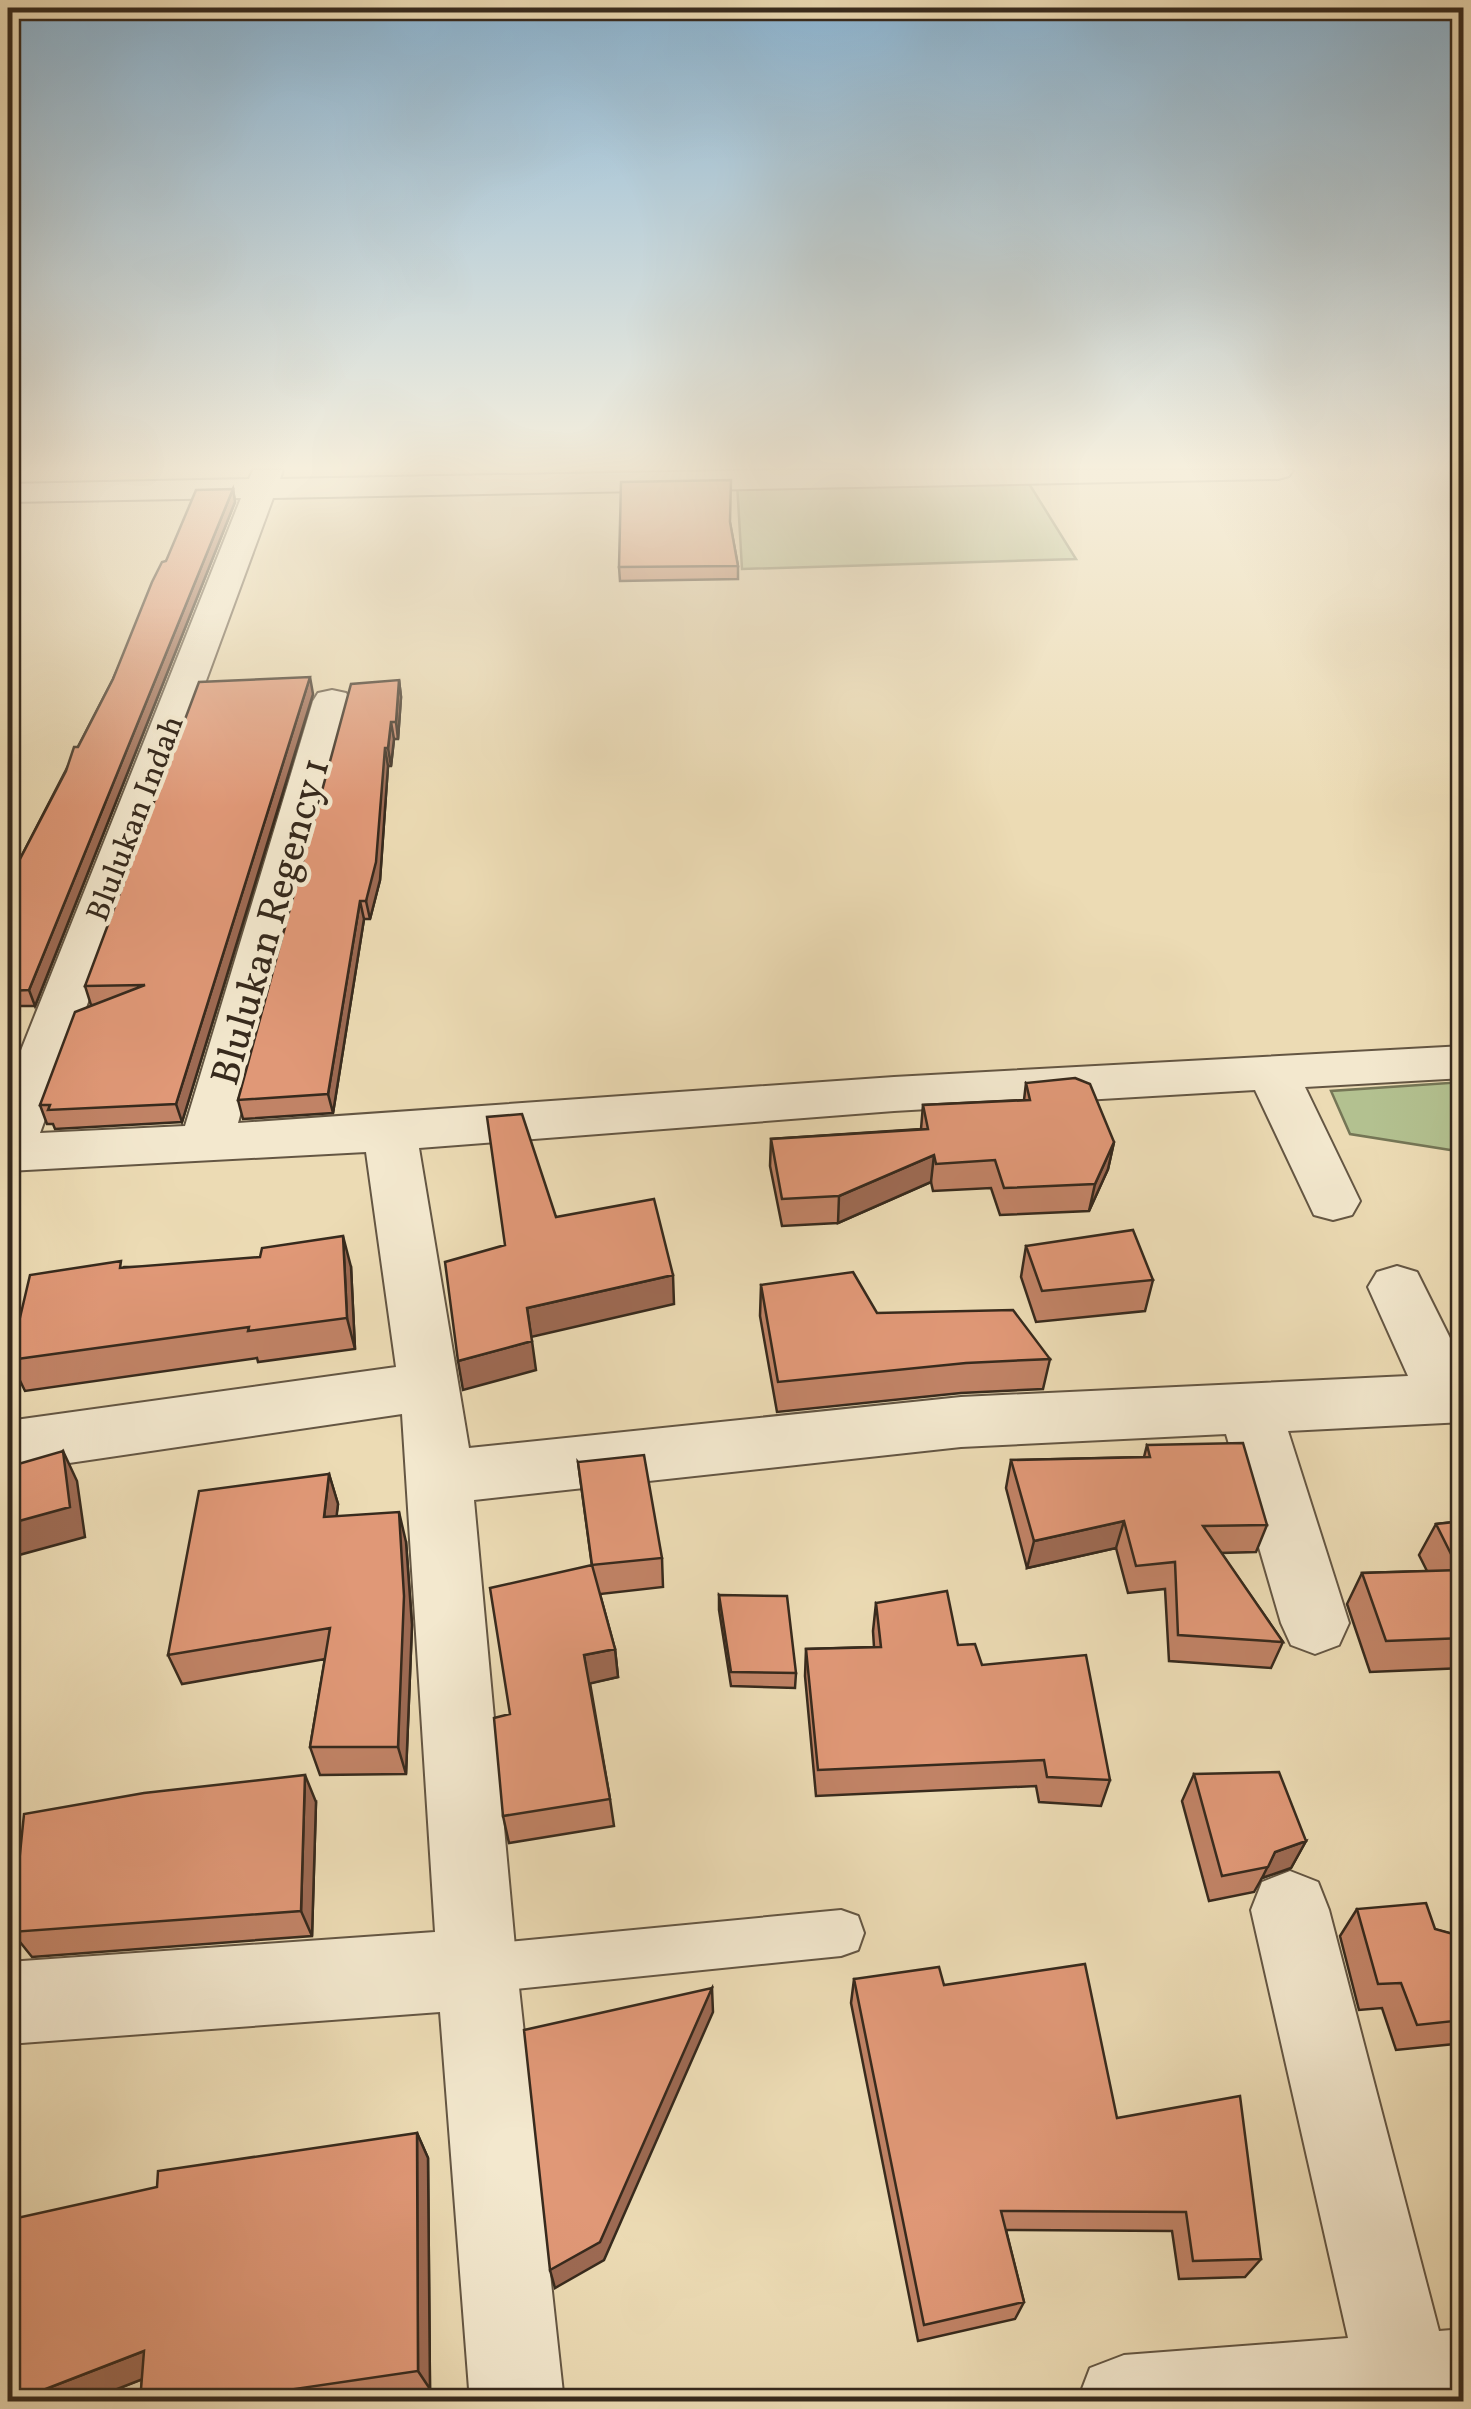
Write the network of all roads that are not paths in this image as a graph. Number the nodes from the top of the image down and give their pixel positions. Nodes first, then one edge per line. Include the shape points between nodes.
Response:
1 (225, 582) edge
2 (332, 700) dead end
3 (1464, 1062) edge
4 (1272, 1072) junction
5 (390, 1133) junction
6 (207, 1141) junction
7 (8, 1150) edge
8 (1333, 1201) dead end
9 (1397, 1288) dead end
10 (428, 1386) junction
11 (1456, 1399) edge
12 (1250, 1409) junction
13 (8, 1447) edge
14 (440, 1477) junction
15 (1315, 1623) dead end
16 (1290, 1910) dead end
17 (841, 1932) dead end
18 (477, 1968) junction
19 (8, 2002) edge
20 (1434, 2377) edge
21 (516, 2402) edge
22 (1124, 2402) edge

1 - 7 street, Blulukan Indah
2 - 6 street, Blulukan Regency 1
3 - 4 street
4 - 5 street
4 - 8 street
5 - 6 street
5 - 10 street
6 - 7 street
9 - 11 street
10 - 13 street
10 - 14 street
11 - 12 street
12 - 14 street via 961,1422
12 - 15 street
14 - 18 street
16 - 20 street
17 - 18 lane
18 - 19 street
18 - 21 street
20 - 22 street

